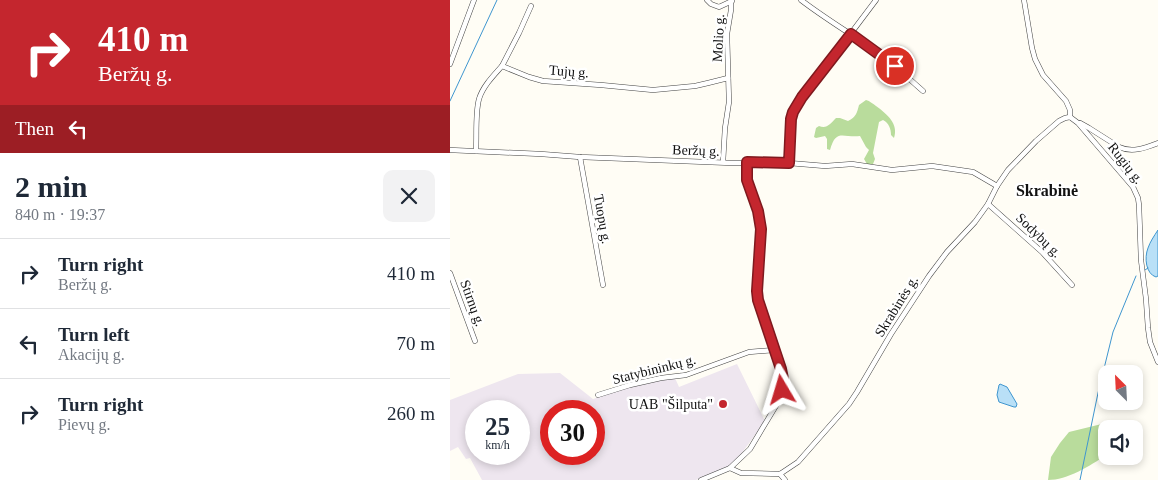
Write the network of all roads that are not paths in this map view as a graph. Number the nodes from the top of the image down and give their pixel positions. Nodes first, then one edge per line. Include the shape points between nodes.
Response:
1 (474, 0) edge
2 (707, 0) edge
3 (731, 0) edge
4 (801, 0) edge
5 (876, 0) edge
6 (1024, 0) edge
7 (531, 6) dead end
8 (851, 34) junction
9 (450, 64) edge
10 (502, 66) junction
11 (728, 78) junction
12 (923, 91) dead end
13 (1070, 117) junction
14 (1078, 123) junction
15 (1158, 143) edge
16 (450, 150) edge
17 (476, 151) junction
18 (580, 157) junction
19 (724, 162) junction
20 (747, 162) junction
21 (789, 163) junction
22 (997, 186) junction
23 (988, 204) junction
24 (450, 273) edge
25 (603, 285) dead end
26 (1072, 285) dead end
27 (475, 341) dead end
28 (774, 350) junction
29 (1158, 362) edge
30 (598, 395) dead end
31 (730, 468) junction
32 (780, 474) junction
33 (701, 480) edge
34 (785, 480) edge

1 - 9 street
2 - 3 street via 719,7
3 - 11 street, Molio g. via 727,26
4 - 8 street
5 - 8 street
6 - 13 street via 1035,59 1043,74 1066,100
7 - 10 street
8 - 12 street
8 - 21 street via 793,112
10 - 11 street, Tujų g. via 543,81 653,90
10 - 17 street via 479,98
11 - 19 street, Molio g.
13 - 14 street, Rugių g.
13 - 22 street, Skrabinės g. via 1025,152
14 - 15 street via 1124,150
14 - 29 street, Rugių g. via 1133,186 1138,198 1140,260 1148,328
16 - 17 street, Beržų g.
17 - 18 street, Beržų g.
18 - 19 street, Beržų g.
18 - 25 street, Tuopų g.
19 - 20 street, Beržų g.
20 - 21 street, Beržų g.
20 - 28 street via 747,180 761,229 758,300
21 - 22 street, Beržų g. via 852,164 892,170 932,166 973,172
22 - 23 street, Skrabinės g.
23 - 26 street, Sodybų g. via 1042,252
23 - 32 street, Skrabinės g. via 929,276 849,404 798,462
24 - 27 street, Stirnų g.
28 - 30 street, Statybininkų g. via 750,352 686,375 630,385
28 - 31 street via 783,379 777,404 750,449
31 - 32 street via 741,473
31 - 33 street
32 - 34 street

